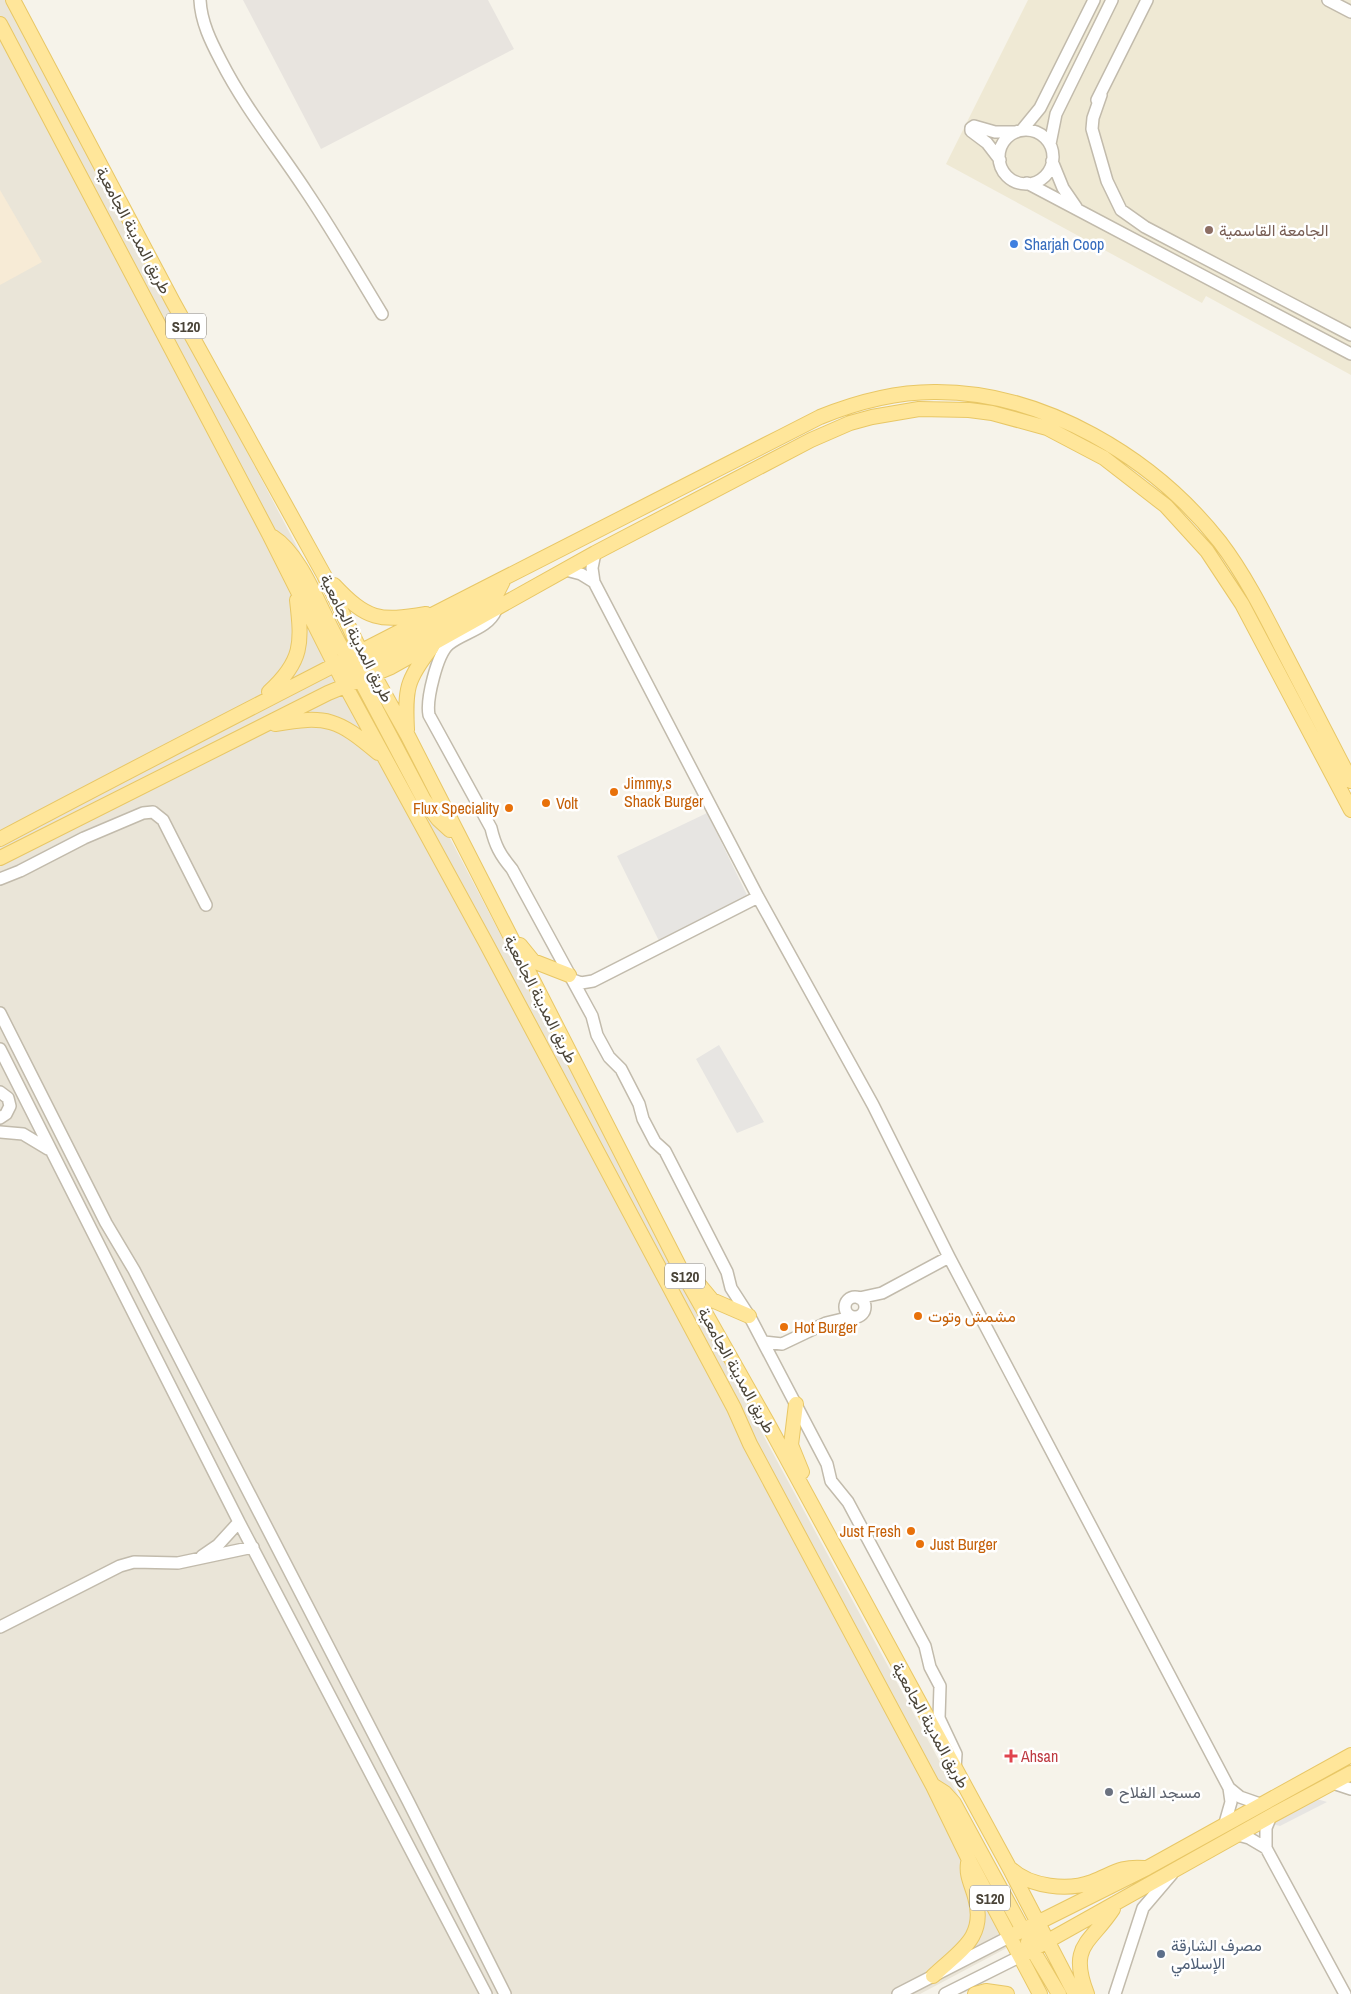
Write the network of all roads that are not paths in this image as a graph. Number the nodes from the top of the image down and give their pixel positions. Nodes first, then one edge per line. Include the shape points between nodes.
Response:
1 (200, 0) edge
2 (1094, 0) edge
3 (1112, 0) edge
4 (1147, 0) edge
5 (1328, 0) edge
6 (17, 4) edge
7 (1351, 12) edge
8 (0, 24) edge
9 (1019, 131) junction
10 (1050, 144) junction
11 (1000, 160) junction
12 (1052, 161) junction
13 (1027, 183) junction
14 (1080, 212) junction
15 (382, 314) dead end
16 (1351, 335) edge
17 (1351, 354) edge
18 (269, 534) junction
19 (595, 553) junction
20 (566, 570) junction
21 (324, 575) junction
22 (504, 579) junction
23 (594, 582) junction
24 (296, 591) junction
25 (496, 610) junction
26 (439, 612) junction
27 (436, 642) junction
28 (335, 665) junction
29 (360, 667) junction
30 (345, 685) junction
31 (256, 704) junction
32 (262, 726) junction
33 (408, 736) junction
34 (385, 760) junction
35 (1351, 781) edge
36 (1351, 810) edge
37 (457, 836) junction
38 (0, 839) edge
39 (0, 858) edge
40 (0, 879) edge
41 (758, 897) junction
42 (206, 905) dead end
43 (507, 932) junction
44 (571, 978) junction
45 (598, 979) junction
46 (584, 1002) junction
47 (0, 1012) edge
48 (0, 1048) edge
49 (0, 1092) edge
50 (0, 1118) edge
51 (0, 1132) edge
52 (50, 1150) junction
53 (106, 1223) junction
54 (90, 1230) junction
55 (949, 1257) junction
56 (681, 1270) junction
57 (882, 1293) junction
58 (859, 1298) junction
59 (865, 1310) junction
60 (848, 1312) junction
61 (750, 1316) junction
62 (790, 1341) junction
63 (764, 1342) junction
64 (776, 1364) junction
65 (796, 1404) junction
66 (801, 1488) junction
67 (239, 1522) junction
68 (253, 1547) junction
69 (194, 1561) junction
70 (0, 1627) edge
71 (1351, 1755) edge
72 (955, 1769) junction
73 (1351, 1773) edge
74 (1332, 1783) junction
75 (933, 1786) junction
76 (1229, 1788) junction
77 (1351, 1789) edge
78 (1260, 1804) junction
79 (1271, 1816) junction
80 (1225, 1823) junction
81 (1238, 1835) junction
82 (1266, 1848) junction
83 (969, 1860) junction
84 (1147, 1868) junction
85 (1010, 1869) junction
86 (1176, 1869) junction
87 (1116, 1903) junction
88 (1037, 1923) junction
89 (1017, 1933) junction
90 (1048, 1942) junction
91 (1027, 1953) junction
92 (933, 1976) junction
93 (486, 1994) edge
94 (505, 1994) edge
95 (898, 1994) edge
96 (945, 1994) edge
97 (976, 1994) edge
98 (1007, 1994) edge
99 (1040, 1994) edge
100 (1060, 1994) edge
101 (1075, 1994) edge
102 (1087, 1994) edge
103 (1115, 1994) edge
104 (1345, 1994) edge

1 - 15 street via 203,20 235,88 310,197
2 - 9 street via 1040,108
3 - 10 street via 1056,114
4 - 16 street via 1100,95 1092,123 1107,182 1121,210 1145,227
5 - 7 street
6 - 21 main road, طريق المدينة الجامعية / S120 via 173,302
8 - 18 main road, طريق المدينة الجامعية / S120
9 - 10 street via 1038,133
9 - 11 street via 1003,143
9 - 11 street via 994,132 971,128
10 - 12 street
11 - 13 street via 1003,170 1011,178
12 - 13 street via 1042,178
12 - 14 street via 1063,188
13 - 14 street
14 - 17 street
18 - 24 main road, طريق المدينة الجامعية / S120
18 - 29 main road via 291,553
19 - 20 main road
19 - 23 street
19 - 36 main road via 811,440 872,416 919,409 969,410 1046,428 1104,458 1132,477 1166,506 1207,551 1242,604
20 - 23 street
20 - 25 main road
21 - 26 main road via 350,602 370,615 394,618
21 - 29 main road, طريق المدينة الجامعية / S120
22 - 26 main road
22 - 29 main road via 497,592 485,602
22 - 35 main road via 844,407 912,393 963,393 994,398 1051,416 1106,444 1156,477 1201,520 1221,543 1254,594
23 - 41 street
24 - 28 main road, طريق المدينة الجامعية / S120
24 - 31 main road via 301,632 298,654 287,675
25 - 27 main road
25 - 44 street via 488,621 445,648 427,708 491,828 495,846 512,869
26 - 29 main road
27 - 29 main road
27 - 33 main road via 410,680 406,696
28 - 29 main road
28 - 30 main road, طريق المدينة الجامعية / S120
28 - 31 main road
29 - 30 main road
29 - 33 main road, طريق المدينة الجامعية / S120
29 - 37 main road via 427,804
30 - 32 main road
30 - 34 main road, طريق المدينة الجامعية / S120
31 - 38 main road
32 - 34 main road via 310,719 330,721 350,730
32 - 39 main road
33 - 37 main road, طريق المدينة الجامعية / S120
34 - 75 main road, طريق المدينة الجامعية / S120 via 486,943
37 - 43 main road, طريق المدينة الجامعية / S120
40 - 42 street via 84,838 143,813 153,812 163,820
41 - 45 street
41 - 55 street via 873,1105
43 - 44 main road via 533,960
43 - 56 main road, طريق المدينة الجامعية / S120
44 - 45 street via 585,983
44 - 46 street
45 - 46 street
46 - 61 street via 594,1020 597,1036 609,1057 621,1069 655,1142 665,1151 727,1272 730,1288
47 - 53 street
48 - 52 street
49 - 50 street via 8,1098 10,1106
51 - 52 street via 23,1134
52 - 54 street
53 - 54 street
53 - 94 street via 134,1270
54 - 67 street
55 - 57 street
55 - 76 street
56 - 61 main road via 696,1280 708,1298
56 - 66 main road, طريق المدينة الجامعية / S120
57 - 58 street
57 - 59 street
58 - 59 street
58 - 60 street via 851,1298
59 - 60 street via 860,1316
60 - 62 street
61 - 63 street
62 - 63 street via 777,1345
62 - 64 street
63 - 64 street
64 - 65 street
65 - 66 main road via 791,1441 801,1469
65 - 72 street via 827,1464 831,1481 850,1506 925,1646 930,1668 941,1689 938,1718 955,1751
66 - 72 main road, طريق المدينة الجامعية / S120
67 - 68 street
67 - 69 street via 218,1545
68 - 69 street
68 - 93 street
69 - 70 street via 166,1564 134,1562 120,1566
71 - 78 main road
72 - 85 main road, طريق المدينة الجامعية / S120
73 - 74 main road
74 - 77 street
74 - 79 main road
75 - 83 main road, طريق المدينة الجامعية / S120
75 - 89 main road via 954,1803
76 - 78 street via 1240,1797
76 - 80 street via 1231,1802
78 - 80 main road
79 - 81 main road
79 - 82 street via 1266,1828
80 - 84 main road
81 - 82 street
81 - 86 main road
82 - 104 street
83 - 89 main road, طريق المدينة الجامعية / S120
83 - 92 main road via 968,1875 978,1914 977,1930 960,1953
84 - 85 main road via 1122,1868 1093,1882 1075,1885 1037,1884
84 - 88 main road
85 - 88 main road, طريق المدينة الجامعية
86 - 87 main road
86 - 103 street via 1143,1908
87 - 90 main road
87 - 102 main road via 1084,1947 1080,1968
88 - 89 main road
88 - 90 main road, طريق المدينة الجامعية
89 - 90 main road
89 - 91 main road, طريق المدينة الجامعية / S120
89 - 92 street
90 - 91 main road
90 - 101 main road, طريق المدينة الجامعية
91 - 96 street
91 - 99 main road, طريق المدينة الجامعية / S120
91 - 100 main road
92 - 95 street
97 - 98 main road

